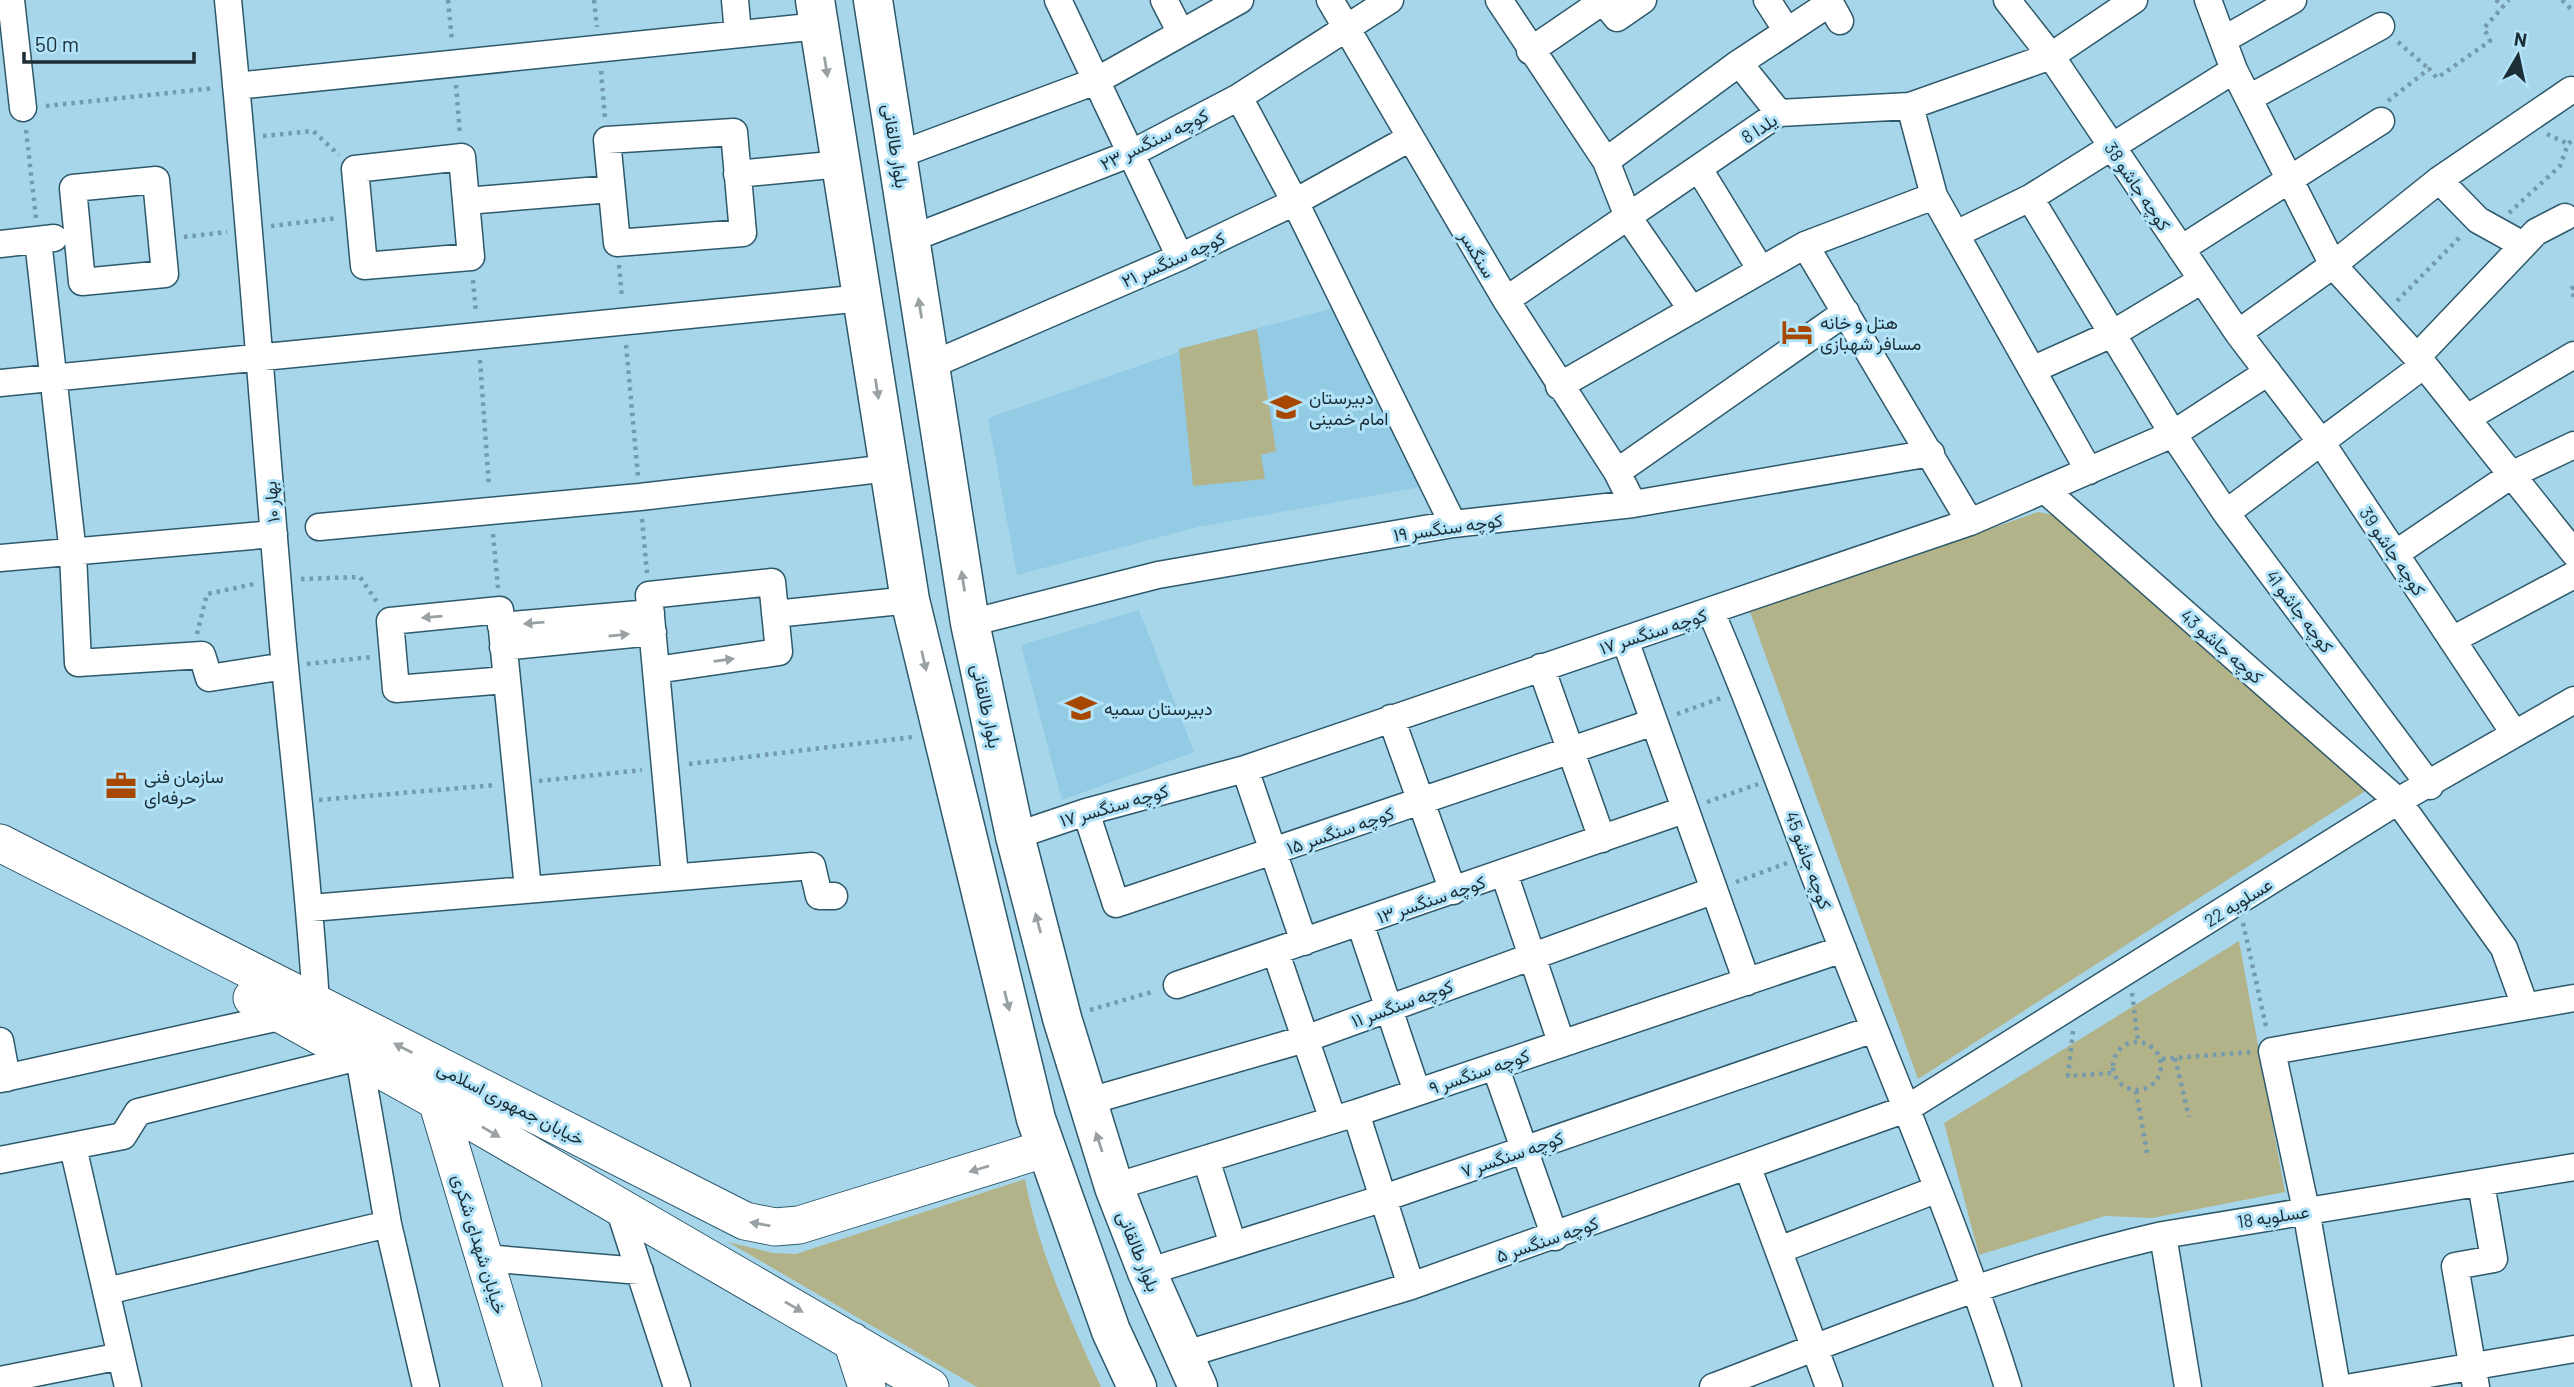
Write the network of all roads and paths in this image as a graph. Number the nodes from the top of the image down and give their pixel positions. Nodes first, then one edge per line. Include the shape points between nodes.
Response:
1 (11, 0) edge
2 (228, 0) edge
3 (448, 0) edge
4 (735, 0) edge
5 (873, 0) edge
6 (1058, 0) edge
7 (1164, 0) edge
8 (1240, 0) edge
9 (1330, 0) edge
10 (1390, 0) edge
11 (1499, 0) edge
12 (1602, 0) edge
13 (1643, 0) edge
14 (1768, 0) edge
15 (2007, 0) edge
16 (2134, 0) edge
17 (2208, 0) edge
18 (2293, 0) edge
19 (2496, 0) edge
20 (2509, 0) edge
21 (2562, 0) edge
22 (2503, 7) junction
23 (2574, 12) edge
24 (817, 13) edge
25 (1840, 21) dead end
26 (2381, 26) joint
27 (1347, 29) junction
28 (1787, 31) junction
29 (1181, 33) junction
30 (738, 34) junction
31 (2223, 40) junction
32 (1530, 51) junction
33 (2051, 56) junction
34 (1739, 63) junction
35 (454, 64) junction
36 (2429, 69) junction
37 (2234, 70) junction
38 (1096, 81) junction
39 (236, 86) junction
40 (2571, 90) dead end
41 (1239, 97) junction
42 (2249, 98) junction
43 (1910, 106) junction
44 (23, 108) junction
45 (1779, 113) junction
46 (2381, 121) joint
47 (1410, 138) junction
48 (242, 139) junction
49 (2574, 139) edge
50 (2112, 146) junction
51 (1132, 153) junction
52 (898, 155) junction
53 (462, 157) junction
54 (1606, 161) junction
55 (841, 164) junction
56 (355, 169) junction
57 (1699, 169) junction
58 (737, 174) junction
59 (2289, 177) junction
60 (2439, 180) junction
61 (611, 189) junction
62 (1934, 196) junction
63 (2030, 198) junction
64 (466, 201) junction
65 (1294, 202) junction
66 (360, 216) junction
67 (1628, 217) junction
68 (2565, 217) dead end
69 (2485, 224) junction
70 (251, 229) junction
71 (1956, 234) junction
72 (77, 235) junction
73 (910, 239) junction
74 (38, 240) junction
75 (162, 240) junction
76 (617, 243) junction
77 (0, 244) edge
78 (1805, 245) junction
79 (2523, 245) junction
80 (2181, 249) junction
81 (471, 257) junction
82 (1180, 257) junction
83 (2333, 265) junction
84 (1761, 270) junction
85 (2202, 280) junction
86 (2574, 287) edge
87 (2574, 297) edge
88 (863, 298) junction
89 (1506, 300) junction
90 (1692, 310) junction
91 (1846, 312) junction
92 (2379, 319) junction
93 (624, 323) junction
94 (2238, 333) junction
95 (2112, 334) junction
96 (478, 337) junction
97 (2574, 355) edge
98 (259, 358) junction
99 (2420, 361) junction
100 (929, 366) junction
101 (2032, 370) junction
102 (2269, 372) junction
103 (53, 378) junction
104 (0, 383) edge
105 (1559, 386) junction
106 (2468, 418) junction
107 (2173, 434) junction
108 (2321, 442) junction
109 (2574, 445) edge
110 (1931, 453) junction
111 (889, 468) junction
112 (2089, 471) junction
113 (1617, 472) junction
114 (2513, 474) junction
115 (2046, 491) junction
116 (640, 497) junction
117 (1633, 504) junction
118 (491, 513) junction
119 (2226, 513) junction
120 (1970, 522) junction
121 (1453, 524) junction
122 (319, 527) dead end
123 (274, 534) junction
124 (2574, 553) edge
125 (73, 554) junction
126 (2395, 554) junction
127 (0, 558) edge
128 (2574, 575) edge
129 (278, 580) junction
130 (910, 600) junction
131 (1712, 612) junction
132 (651, 613) junction
133 (775, 614) junction
134 (390, 621) junction
135 (970, 623) junction
136 (501, 628) junction
137 (1625, 640) junction
138 (2452, 640) junction
139 (393, 654) junction
140 (192, 655) junction
141 (285, 666) junction
142 (1541, 667) junction
143 (656, 670) junction
144 (506, 680) junction
145 (1745, 690) junction
146 (2574, 701) edge
147 (1391, 718) junction
148 (1654, 722) junction
149 (2514, 733) junction
150 (942, 734) junction
151 (1570, 750) junction
152 (665, 767) junction
153 (1245, 769) junction
154 (1779, 777) junction
155 (518, 783) junction
156 (2430, 786) junction
157 (2399, 801) junction
158 (298, 802) junction
159 (1422, 802) junction
160 (1684, 810) junction
161 (1086, 812) junction
162 (1015, 836) junction
163 (1602, 839) junction
164 (0, 843) edge
165 (1273, 852) junction
166 (1807, 855) junction
167 (0, 866) edge
168 (1504, 873) junction
169 (675, 876) junction
170 (528, 889) junction
171 (1453, 891) junction
172 (1712, 891) junction
173 (835, 896) dead end
174 (2238, 901) junction
175 (310, 908) junction
176 (1360, 923) junction
177 (1304, 942) junction
178 (1843, 949) junction
179 (1276, 953) junction
180 (1530, 956) junction
181 (2129, 970) junction
182 (1747, 982) junction
183 (1177, 985) joint
184 (2574, 998) edge
185 (2076, 1003) junction
186 (2525, 1006) junction
187 (1388, 1008) junction
188 (300, 1010) junction
189 (1062, 1018) junction
190 (1874, 1030) junction
191 (1305, 1039) junction
192 (0, 1041) edge
193 (2138, 1041) junction
194 (1561, 1042) junction
195 (2272, 1051) junction
196 (359, 1057) junction
197 (2175, 1058) junction
198 (2162, 1059) junction
199 (1495, 1066) junction
200 (2113, 1073) junction
201 (4, 1079) edge
202 (2136, 1091) junction
203 (1417, 1092) junction
204 (437, 1101) junction
205 (1086, 1102) junction
206 (1906, 1109) junction
207 (1344, 1116) junction
208 (2189, 1117) dead end
209 (1040, 1134) junction
210 (73, 1147) junction
211 (1526, 1149) junction
212 (2148, 1158) dead end
213 (1206, 1159) junction
214 (0, 1160) edge
215 (2574, 1167) edge
216 (1748, 1168) junction
217 (2481, 1183) junction
218 (1114, 1187) junction
219 (1938, 1189) junction
220 (1381, 1199) junction
221 (706, 1202) junction
222 (618, 1205) junction
223 (2306, 1210) junction
224 (388, 1224) junction
225 (2163, 1234) junction
226 (1555, 1237) junction
227 (682, 1241) junction
228 (1233, 1245) junction
229 (1779, 1250) junction
230 (485, 1258) junction
231 (640, 1271) junction
232 (1147, 1272) junction
233 (1411, 1286) junction
234 (1977, 1286) junction
235 (107, 1291) junction
236 (852, 1341) junction
237 (1814, 1348) junction
238 (2574, 1349) edge
239 (121, 1356) junction
240 (1191, 1371) edge
241 (2475, 1377) edge
242 (0, 1380) edge
243 (417, 1385) edge
244 (128, 1387) edge
245 (523, 1387) edge
246 (677, 1387) edge
247 (866, 1387) edge
248 (930, 1387) edge
249 (1137, 1387) edge
250 (1713, 1387) edge
251 (1829, 1387) edge
252 (2008, 1387) edge
253 (2188, 1387) edge
254 (2337, 1387) edge
255 (2352, 1387) edge

1 - 44 street
2 - 39 street, بهار ۱۰
3 - 35 path
4 - 30 street
5 - 52 main road, بلوار طالقانی
6 - 38 street
7 - 29 street
8 - 29 street
9 - 27 street, سنگسر
10 - 27 street, کوچه سنگسر ۲۳
11 - 32 street
12 - 13 street via 1617,18
12 - 32 street
14 - 28 street
15 - 33 street, کوچه جاشو 38
16 - 33 street, یلدا 8
17 - 31 street
18 - 31 street
19 - 22 path
20 - 22 path
21 - 23 path
22 - 36 path via 2484,28 2490,41 2437,78
24 - 30 street
24 -> 55 main road
25 - 28 street via 1830,3
26 - 36 path
26 - 42 street
27 - 41 street, کوچه سنگسر ۲۳
27 - 47 street, سنگسر
28 - 34 street
29 - 38 street
30 - 35 street
31 - 37 street
32 - 54 street
33 - 43 street, یلدا 8
33 - 50 street, کوچه جاشو 38
34 - 45 street
34 - 54 street
35 - 39 street
35 - 53 path
36 - 46 path via 2380,107
37 - 42 street
37 - 50 street
38 - 51 street
38 - 52 street
39 - 44 path
39 - 48 street, بهار ۱۰
40 - 60 street
41 - 51 street, کوچه سنگسر ۲۳
41 - 65 street
42 - 59 street
43 - 45 street, یلدا 8
43 - 62 street
44 - 74 path
45 - 57 street, یلدا 8
46 - 59 street
47 - 65 street, کوچه سنگسر ۲۱
47 - 89 street, سنگسر
48 - 56 path via 313,131
48 - 70 street, بهار ۱۰
49 - 69 path via 2560,166
50 - 63 street
50 - 80 street, کوچه جاشو 38
51 - 73 street, کوچه سنگسر ۲۳
51 - 82 street
52 - 73 main road, بلوار طالقانی
53 - 56 street
53 - 64 street
54 - 67 street
55 - 58 street
55 - 88 main road
56 - 66 street
57 - 67 street, یلدا 8
57 - 84 street
58 - 61 street via 734,132 607,140
58 - 76 street via 743,233
59 - 80 street
59 - 83 street
60 - 69 street
60 - 83 street
61 - 64 street
61 - 76 street
62 - 71 street
62 - 78 street
63 - 71 street
63 - 95 street, کوچه جاشو 41
64 - 81 street
65 - 82 street, کوچه سنگسر ۲۱
65 - 121 street
66 - 70 path
66 - 81 street via 364,266
67 - 89 street, یلدا 8
67 - 90 street
68 - 79 street via 2536,232
69 - 79 street
69 - 92 path
70 - 75 path
70 - 98 street, بهار ۱۰
71 - 101 street
72 - 74 street
72 - 75 street via 82,282 166,274
72 - 75 street via 72,188 156,180
100 -> 73 main road, بلوار طالقانی
74 - 77 street
74 - 103 street
76 - 93 path
78 - 84 street
78 - 91 street
79 - 99 street
80 - 85 street, کوچه جاشو 38
81 - 96 path
82 - 100 street, کوچه سنگسر ۲۱
83 - 92 street
83 - 94 street
84 - 90 street
85 - 94 street, کوچه جاشو 38
85 - 95 street
86 - 87 path
88 - 93 street
88 -> 111 main road
89 - 105 street, سنگسر
90 - 105 street
91 - 110 street
91 - 113 street
92 - 99 street
93 - 96 street
93 - 116 path
94 - 102 street, کوچه جاشو 38
95 - 101 street
95 - 107 street, کوچه جاشو 41
96 - 98 street
96 - 118 path
97 - 106 street
98 - 103 street
98 - 123 street, بهار ۱۰
99 - 106 street
99 - 108 street
135 -> 100 main road, بلوار طالقانی
101 - 112 street
102 - 107 street, کوچه سنگسر ۱۷
102 - 108 street, کوچه جاشو 39
103 - 104 street
103 - 125 street
105 - 113 street, سنگسر
106 - 114 street
107 - 112 street, کوچه سنگسر ۱۷
107 - 119 street, کوچه جاشو 41
108 - 119 street
108 - 126 street, کوچه جاشو 39
109 - 114 street
110 - 117 street, کوچه سنگسر ۱۹
110 - 120 street
111 - 116 street
111 - 130 main road
112 - 115 street, کوچه سنگسر ۱۷
113 - 117 street, سنگسر
114 - 124 street
114 - 126 street
115 - 120 street, کوچه سنگسر ۱۷
115 - 157 street, کوچه جاشو 43
116 - 118 street
116 - 132 path
117 - 121 street, کوچه سنگسر ۱۹
118 - 122 street
118 - 136 path
119 - 156 street, کوچه جاشو 41
120 - 131 street, کوچه سنگسر ۱۷
121 - 135 street, کوچه سنگسر ۱۹ via 1158,575
123 - 125 street
123 - 129 street, بهار ۱۰
125 - 127 street
125 - 140 street via 78,663
126 - 138 street, کوچه جاشو 39
128 - 138 street
129 - 134 path via 360,577
129 - 140 path via 208,594
129 - 141 street, بهار ۱۰
130 - 133 street
130 -> 150 main road
131 - 137 street, کوچه سنگسر ۱۷
131 - 145 street, کوچه جاشو 45
132 - 133 street via 772,582
132 - 136 street via 571,630
132 - 143 street
143 -> 133 street via 779,652
136 -> 134 street
134 - 139 street
135 - 162 main road, بلوار طالقانی
136 - 144 street
137 - 142 street, کوچه سنگسر ۱۷
137 - 148 street
138 - 149 street, کوچه جاشو 39
139 - 141 path
139 - 144 street via 396,689
140 - 141 street via 202,655 209,678
141 - 158 street, بهار ۱۰
142 - 147 street, کوچه سنگسر ۱۷
142 - 151 street
143 - 152 street
144 - 155 street
145 - 148 path
145 - 154 street, کوچه جاشو 45
146 - 149 street, عسلویه 22
147 - 153 street, کوچه سنگسر ۱۷
147 - 159 street
148 - 151 street, کوچه سنگسر ۱۵
148 - 160 street
149 - 156 street, عسلویه 22
150 - 152 path
150 -> 209 main road
151 - 159 street, کوچه سنگسر ۱۵
151 - 163 street
152 - 155 path
152 - 169 street
153 - 161 street, کوچه سنگسر ۱۷
153 - 165 street
154 - 160 path
154 - 166 street, کوچه جاشو 45
155 - 158 path
155 - 170 street
156 - 157 street, عسلویه 22
157 - 174 street, عسلویه 22
157 - 186 street, کوچه جاشو 43 via 2504,948
158 - 175 street, بهار ۱۰
159 - 165 street, کوچه سنگسر ۱۵
159 - 171 street
160 - 163 street, کوچه سنگسر ۱۳
160 - 172 street
161 - 162 street, کوچه سنگسر ۱۷
161 - 165 street, کوچه سنگسر ۱۵ via 1116,904
189 -> 162 main road, بلوار طالقانی
163 - 168 street, کوچه سنگسر ۱۳
164 - 188 street, خیابان جمهوری اسلامی
165 - 177 street
166 - 172 path
166 - 178 street, کوچه جاشو 45
167 - 188 street, خیابان جمهوری اسلامی
168 - 171 street, کوچه سنگسر ۱۳
168 - 180 street
169 - 170 street
169 - 173 street via 812,866 820,896
170 - 175 street
171 - 176 street, کوچه سنگسر ۱۳
172 - 180 street, کوچه سنگسر ۱۱
172 - 182 street
174 - 181 street, عسلویه 22
174 - 195 path
175 - 188 street, بهار ۱۰
176 - 177 street, کوچه سنگسر ۱۳
176 - 187 street
177 - 179 street, کوچه سنگسر ۱۳
178 - 182 street, کوچه سنگسر ۹
178 - 190 street, کوچه جاشو 45
179 - 183 street, کوچه سنگسر ۱۳
179 - 191 street
180 - 187 street, کوچه سنگسر ۱۱
180 - 194 street
181 - 185 street, عسلویه 22
181 - 193 path
182 - 194 street, کوچه سنگسر ۹
183 - 189 path
184 - 186 street
185 - 200 path via 2068,1076
185 - 206 street, عسلویه 22
186 - 195 street
187 - 191 street, کوچه سنگسر ۱۱
187 - 203 street
188 - 196 street, خیابان جمهوری اسلامی
188 - 201 street
221 -> 188 street, خیابان جمهوری اسلامی
189 - 205 main road, بلوار طالقانی
190 - 206 street, کوچه جاشو 45
190 - 211 street, کوچه سنگسر ۷
191 - 205 street, کوچه سنگسر ۱۱
191 - 207 street
192 - 201 street
193 - 198 path via 2153,1046
193 - 200 path via 2118,1051
194 - 199 street, کوچه سنگسر ۹
195 - 197 path
195 - 223 street
196 - 204 street, خیابان جمهوری اسلامی
196 - 210 street via 138,1112 123,1136
196 - 224 street
197 - 198 path
197 - 208 path
198 - 202 path via 2161,1075 2151,1087
199 - 203 street, کوچه سنگسر ۹
199 - 211 street
200 - 202 path via 2122,1086
202 - 212 path
203 - 207 street, کوچه سنگسر ۹
204 -> 222 street, خیابان جمهوری اسلامی
204 - 230 street, خیابان شهدای شکری
205 - 209 main road
218 -> 205 main road, بلوار طالقانی
206 - 216 street, کوچه سنگسر ۵
206 - 219 street, کوچه جاشو 45
207 - 213 street, کوچه سنگسر ۹
207 - 220 street
209 -> 221 street, خیابان جمهوری اسلامی via 799,1224 745,1221
209 - 249 main road via 1111,1331
210 - 214 street
210 - 235 street
211 - 220 street, کوچه سنگسر ۷
211 - 226 street
213 - 218 street, کوچه سنگسر ۹
213 - 228 street
215 - 217 street, عسلویه 18
216 - 226 street, کوچه سنگسر ۵
216 - 229 street
217 - 223 street, عسلویه 18
217 - 241 street via 2494,1259 2455,1266
218 - 232 main road, بلوار طالقانی
219 - 229 street
219 - 234 street, کوچه جاشو 45
220 - 228 street, کوچه سنگسر ۷
220 - 233 street
221 - 227 street
222 - 227 street, خیابان جمهوری اسلامی
222 - 231 street
223 - 225 street, عسلویه 18
223 - 254 street
224 - 235 street
224 - 243 street
225 - 234 street, عسلویه 18
225 - 253 street
226 - 233 street, کوچه سنگسر ۵
227 -> 236 street, خیابان جمهوری اسلامی
228 - 232 street, کوچه سنگسر ۷
229 - 237 street
230 - 231 street
230 - 245 street, خیابان شهدای شکری
231 - 246 street
232 - 240 main road, بلوار طالقانی
233 - 240 street, کوچه سنگسر ۵
234 - 237 street, عسلویه 18
234 - 252 street, کوچه جاشو 45
235 - 239 street
236 - 247 street
236 - 248 street, خیابان جمهوری اسلامی
237 - 250 street, عسلویه 18
237 - 251 street
238 - 241 street
239 - 242 street
239 - 244 street
241 - 255 street

